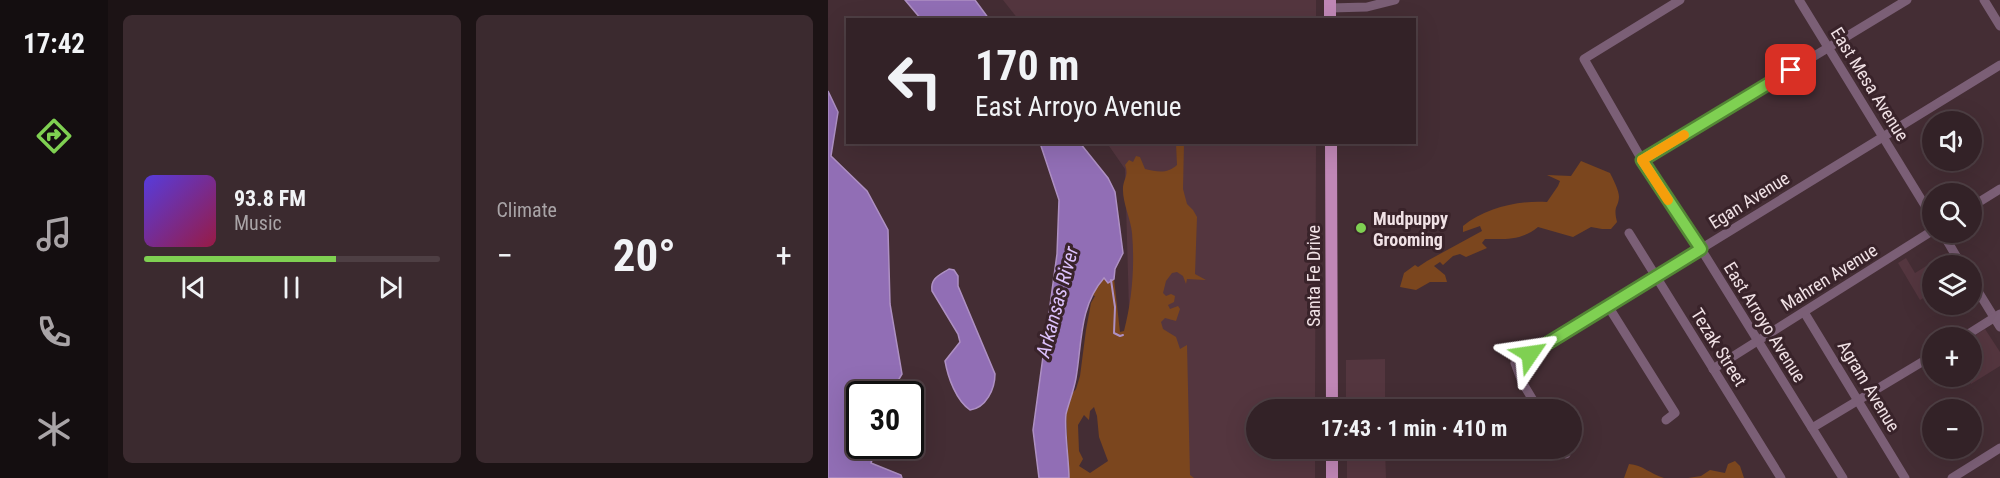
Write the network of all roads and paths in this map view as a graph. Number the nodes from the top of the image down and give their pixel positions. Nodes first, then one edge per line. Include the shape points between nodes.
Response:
1 (1395, 0) edge
2 (1680, 0) edge
3 (1799, 0) edge
4 (1907, 0) edge
5 (1984, 0) edge
6 (1330, 9) edge
7 (2000, 26) edge
8 (1828, 48) junction
9 (2000, 65) edge
10 (1883, 137) junction
11 (1331, 144) edge
12 (1642, 160) junction
13 (2000, 189) edge
14 (1982, 200) edge
15 (1922, 201) edge
16 (1629, 233) dead end
17 (1922, 237) edge
18 (1701, 249) junction
19 (1656, 277) junction
20 (1982, 295) edge
21 (1608, 306) junction
22 (1804, 312) junction
23 (1997, 316) edge
24 (1980, 327) edge
25 (2000, 327) edge
26 (1757, 341) junction
27 (1922, 362) edge
28 (1713, 369) junction
29 (1332, 399) edge
30 (1532, 399) edge
31 (1858, 401) junction
32 (1666, 420) dead end
33 (1812, 428) junction
34 (2000, 448) edge
35 (1332, 459) edge
36 (1332, 478) edge
37 (1781, 478) edge
38 (1843, 478) edge
39 (1905, 478) edge
40 (1952, 478) edge

1 - 6 street via 1367,7
2 - 12 street, East Arroyo Avenue via 1584,59
3 - 8 street, East Mesa Avenue
4 - 8 street
5 - 7 street
8 - 10 street, East Mesa Avenue
8 - 12 street
9 - 10 street, Egan Avenue
10 - 15 street, East Mesa Avenue
10 - 18 street, Egan Avenue
11 - 29 main road, Santa Fe Drive
12 - 18 street, East Arroyo Avenue
13 - 14 street
16 - 19 street, Tezak Street
17 - 22 street, Mahren Avenue
18 - 19 street, Egan Avenue
18 - 26 street, East Arroyo Avenue
19 - 21 street, Egan Avenue
19 - 28 street, Tezak Street
20 - 23 street
21 - 30 street, Egan Avenue via 1515,363
21 - 32 street via 1675,413
22 - 26 street, Mahren Avenue
22 - 31 street, Agram Avenue
23 - 24 street
23 - 25 street
26 - 28 street, Mahren Avenue
26 - 33 street, East Arroyo Avenue
27 - 31 street
28 - 37 street, Tezak Street
31 - 33 street
31 - 39 street, Agram Avenue
33 - 38 street, East Arroyo Avenue
34 - 40 street
35 - 36 main road

